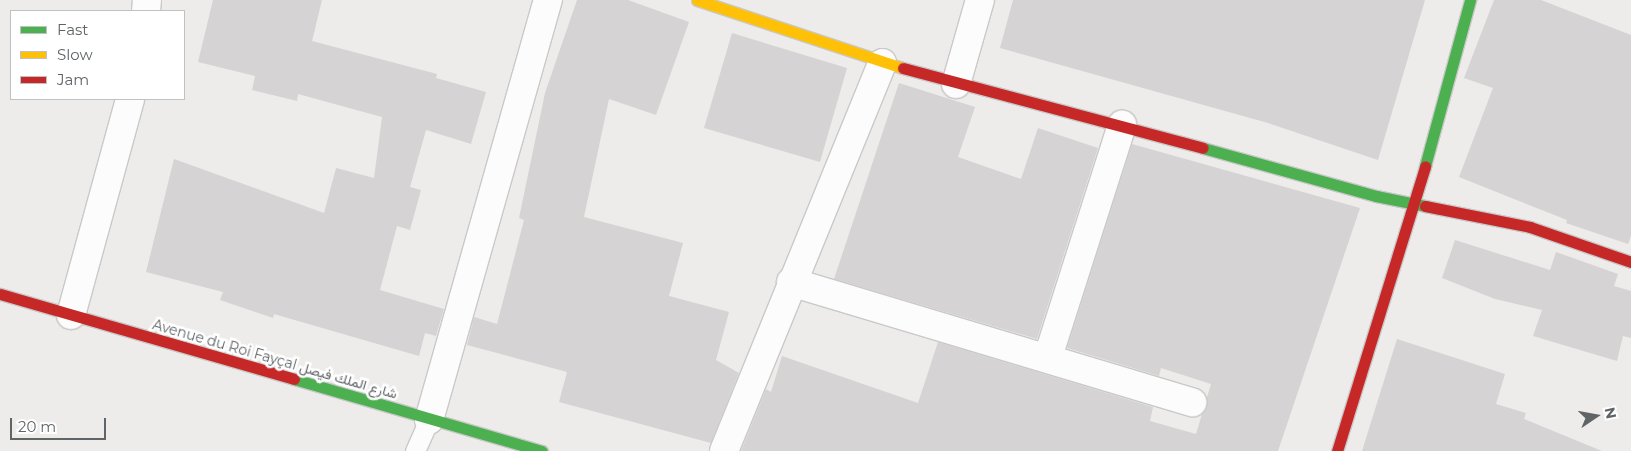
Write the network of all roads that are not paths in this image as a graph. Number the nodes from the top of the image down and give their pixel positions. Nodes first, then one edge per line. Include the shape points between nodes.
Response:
1 (548, 0) edge
2 (696, 0) edge
3 (980, 0) edge
4 (1470, 0) edge
5 (882, 63) junction
6 (956, 84) junction
7 (130, 100) edge
8 (1122, 125) junction
9 (1415, 204) junction
10 (1631, 262) edge
11 (792, 282) junction
12 (0, 294) edge
13 (71, 315) junction
14 (1048, 357) junction
15 (1192, 402) dead end
16 (428, 420) junction
17 (415, 451) edge
18 (542, 451) edge
19 (724, 451) edge
20 (1337, 451) edge

1 - 16 street
2 - 5 street
3 - 6 street
4 - 9 street via 1456,42
5 - 6 street
5 - 11 street
6 - 8 street
7 - 13 street
8 - 9 street
8 - 14 street
9 - 10 street via 1530,226
9 - 20 street
11 - 14 street
11 - 19 street
12 - 13 street, Avenue du Roi Fayçal شارع الملك فيصل
13 - 16 street, Avenue du Roi Fayçal شارع الملك فيصل
14 - 15 street
16 - 17 lane
16 - 18 street, Avenue du Roi Fayçal شارع الملك فيصل

